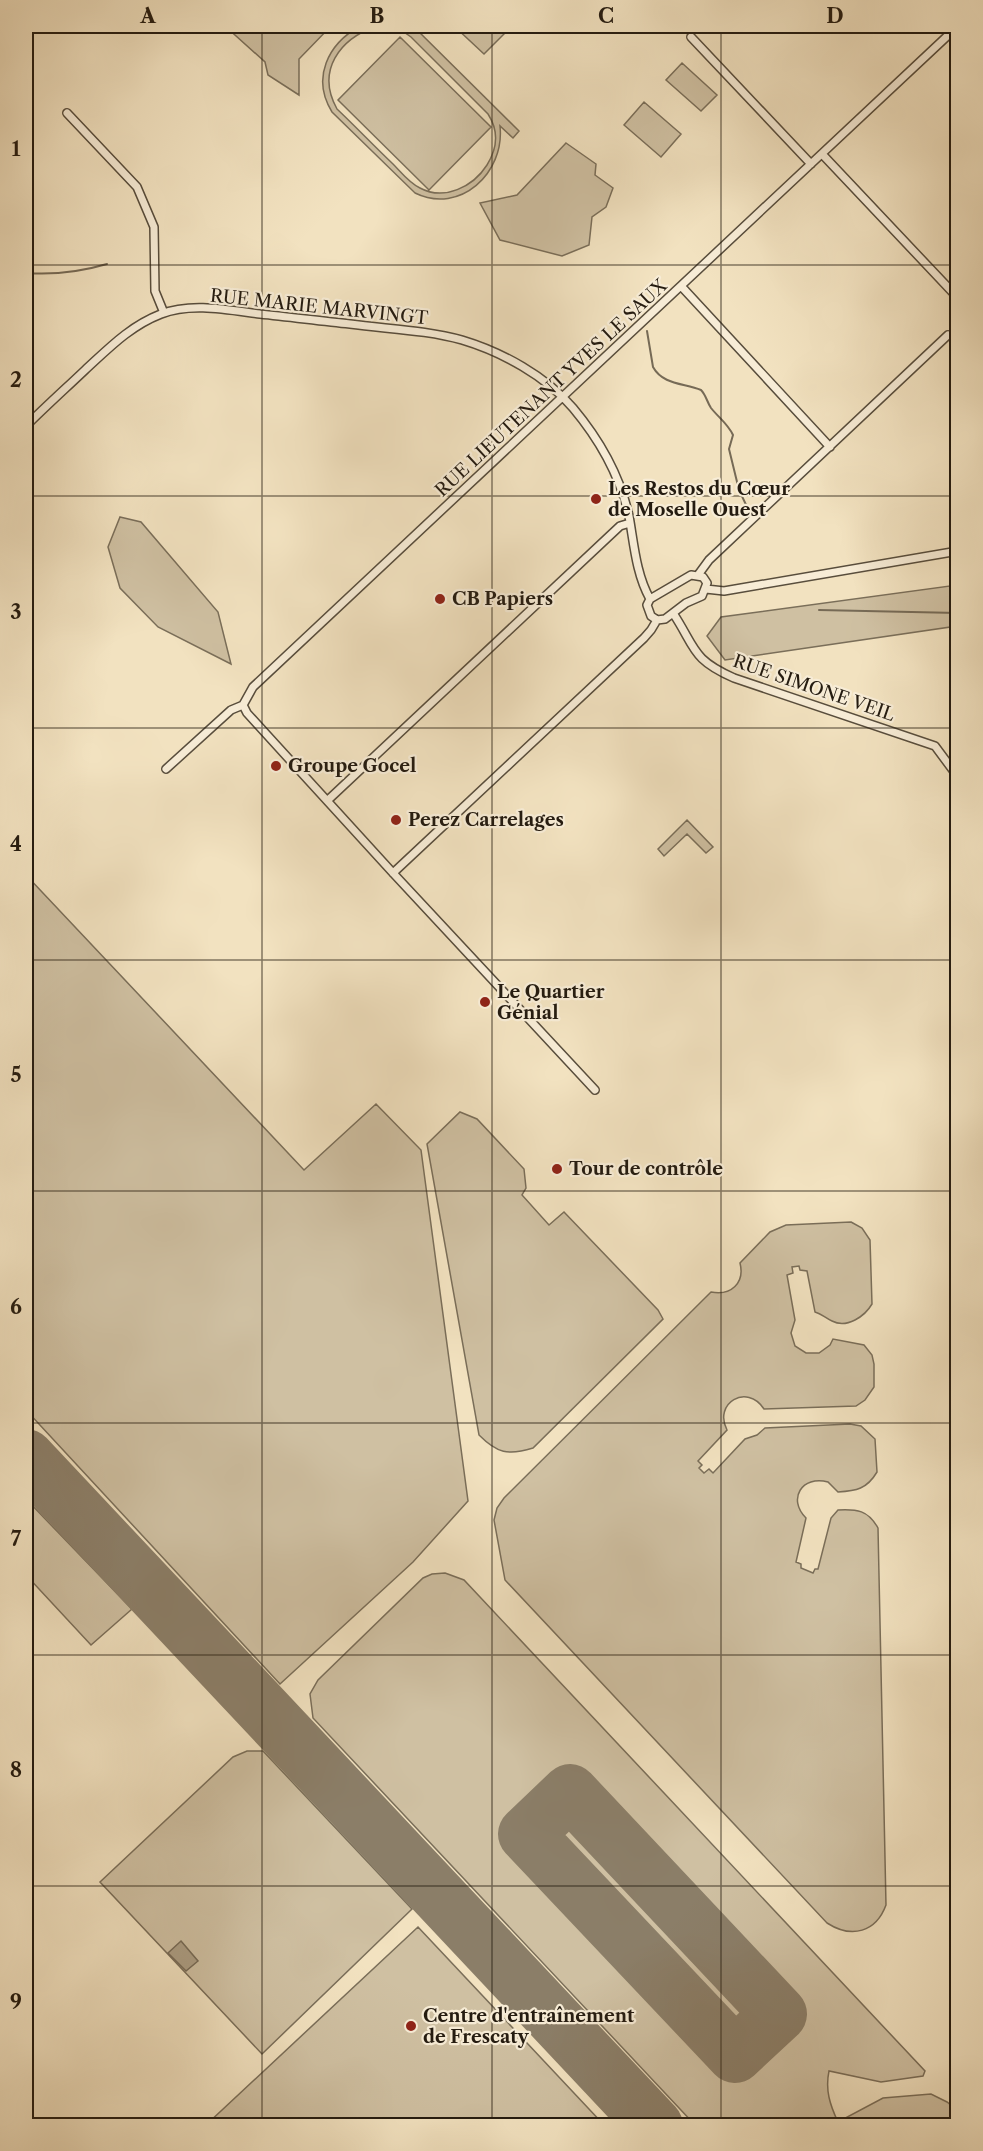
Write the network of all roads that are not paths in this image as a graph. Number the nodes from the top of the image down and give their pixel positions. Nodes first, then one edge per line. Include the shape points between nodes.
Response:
1 (957, 26) edge
2 (691, 37) dead end
3 (67, 113) dead end
4 (822, 154) junction
5 (811, 164) junction
6 (681, 286) junction
7 (957, 298) edge
8 (164, 313) junction
9 (948, 335) dead end
10 (563, 397) junction
11 (26, 426) edge
12 (830, 447) junction
13 (630, 523) junction
14 (957, 551) edge
15 (698, 575) junction
16 (706, 590) junction
17 (650, 599) junction
18 (673, 613) junction
19 (657, 620) junction
20 (243, 705) junction
21 (166, 769) dead end
22 (957, 777) edge
23 (328, 800) junction
24 (393, 873) junction
25 (595, 1090) dead end

1 - 4 street, RUE LIEUTENANT YVES LE SAUX
2 - 5 street
3 - 8 street via 137,187 154,227 155,291
4 - 5 street, RUE LIEUTENANT YVES LE SAUX
4 - 7 street
5 - 6 street, RUE LIEUTENANT YVES LE SAUX
6 - 10 street, RUE LIEUTENANT YVES LE SAUX
6 - 12 street
8 - 10 street, RUE MARIE MARVINGT via 183,309 227,310 441,335 505,358
8 - 11 street, RUE MARIE MARVINGT via 121,336
9 - 12 street
10 - 13 street, RUE MARIE MARVINGT via 590,430 611,466
10 - 20 street, RUE LIEUTENANT YVES LE SAUX via 254,687
12 - 15 street via 709,560
13 - 17 street, RUE MARIE MARVINGT via 641,580
13 - 23 street via 620,526
14 - 16 street via 724,591
15 - 16 street via 707,583
15 - 17 street via 691,575
16 - 18 street
17 - 19 street, RUE MARIE MARVINGT via 648,611
18 - 19 street
18 - 22 street, RUE SIMONE VEIL via 698,655 713,669 935,746
19 - 24 street via 644,638
20 - 21 street, RUE LIEUTENANT YVES LE SAUX via 231,710
20 - 23 street
23 - 24 street
24 - 25 street

